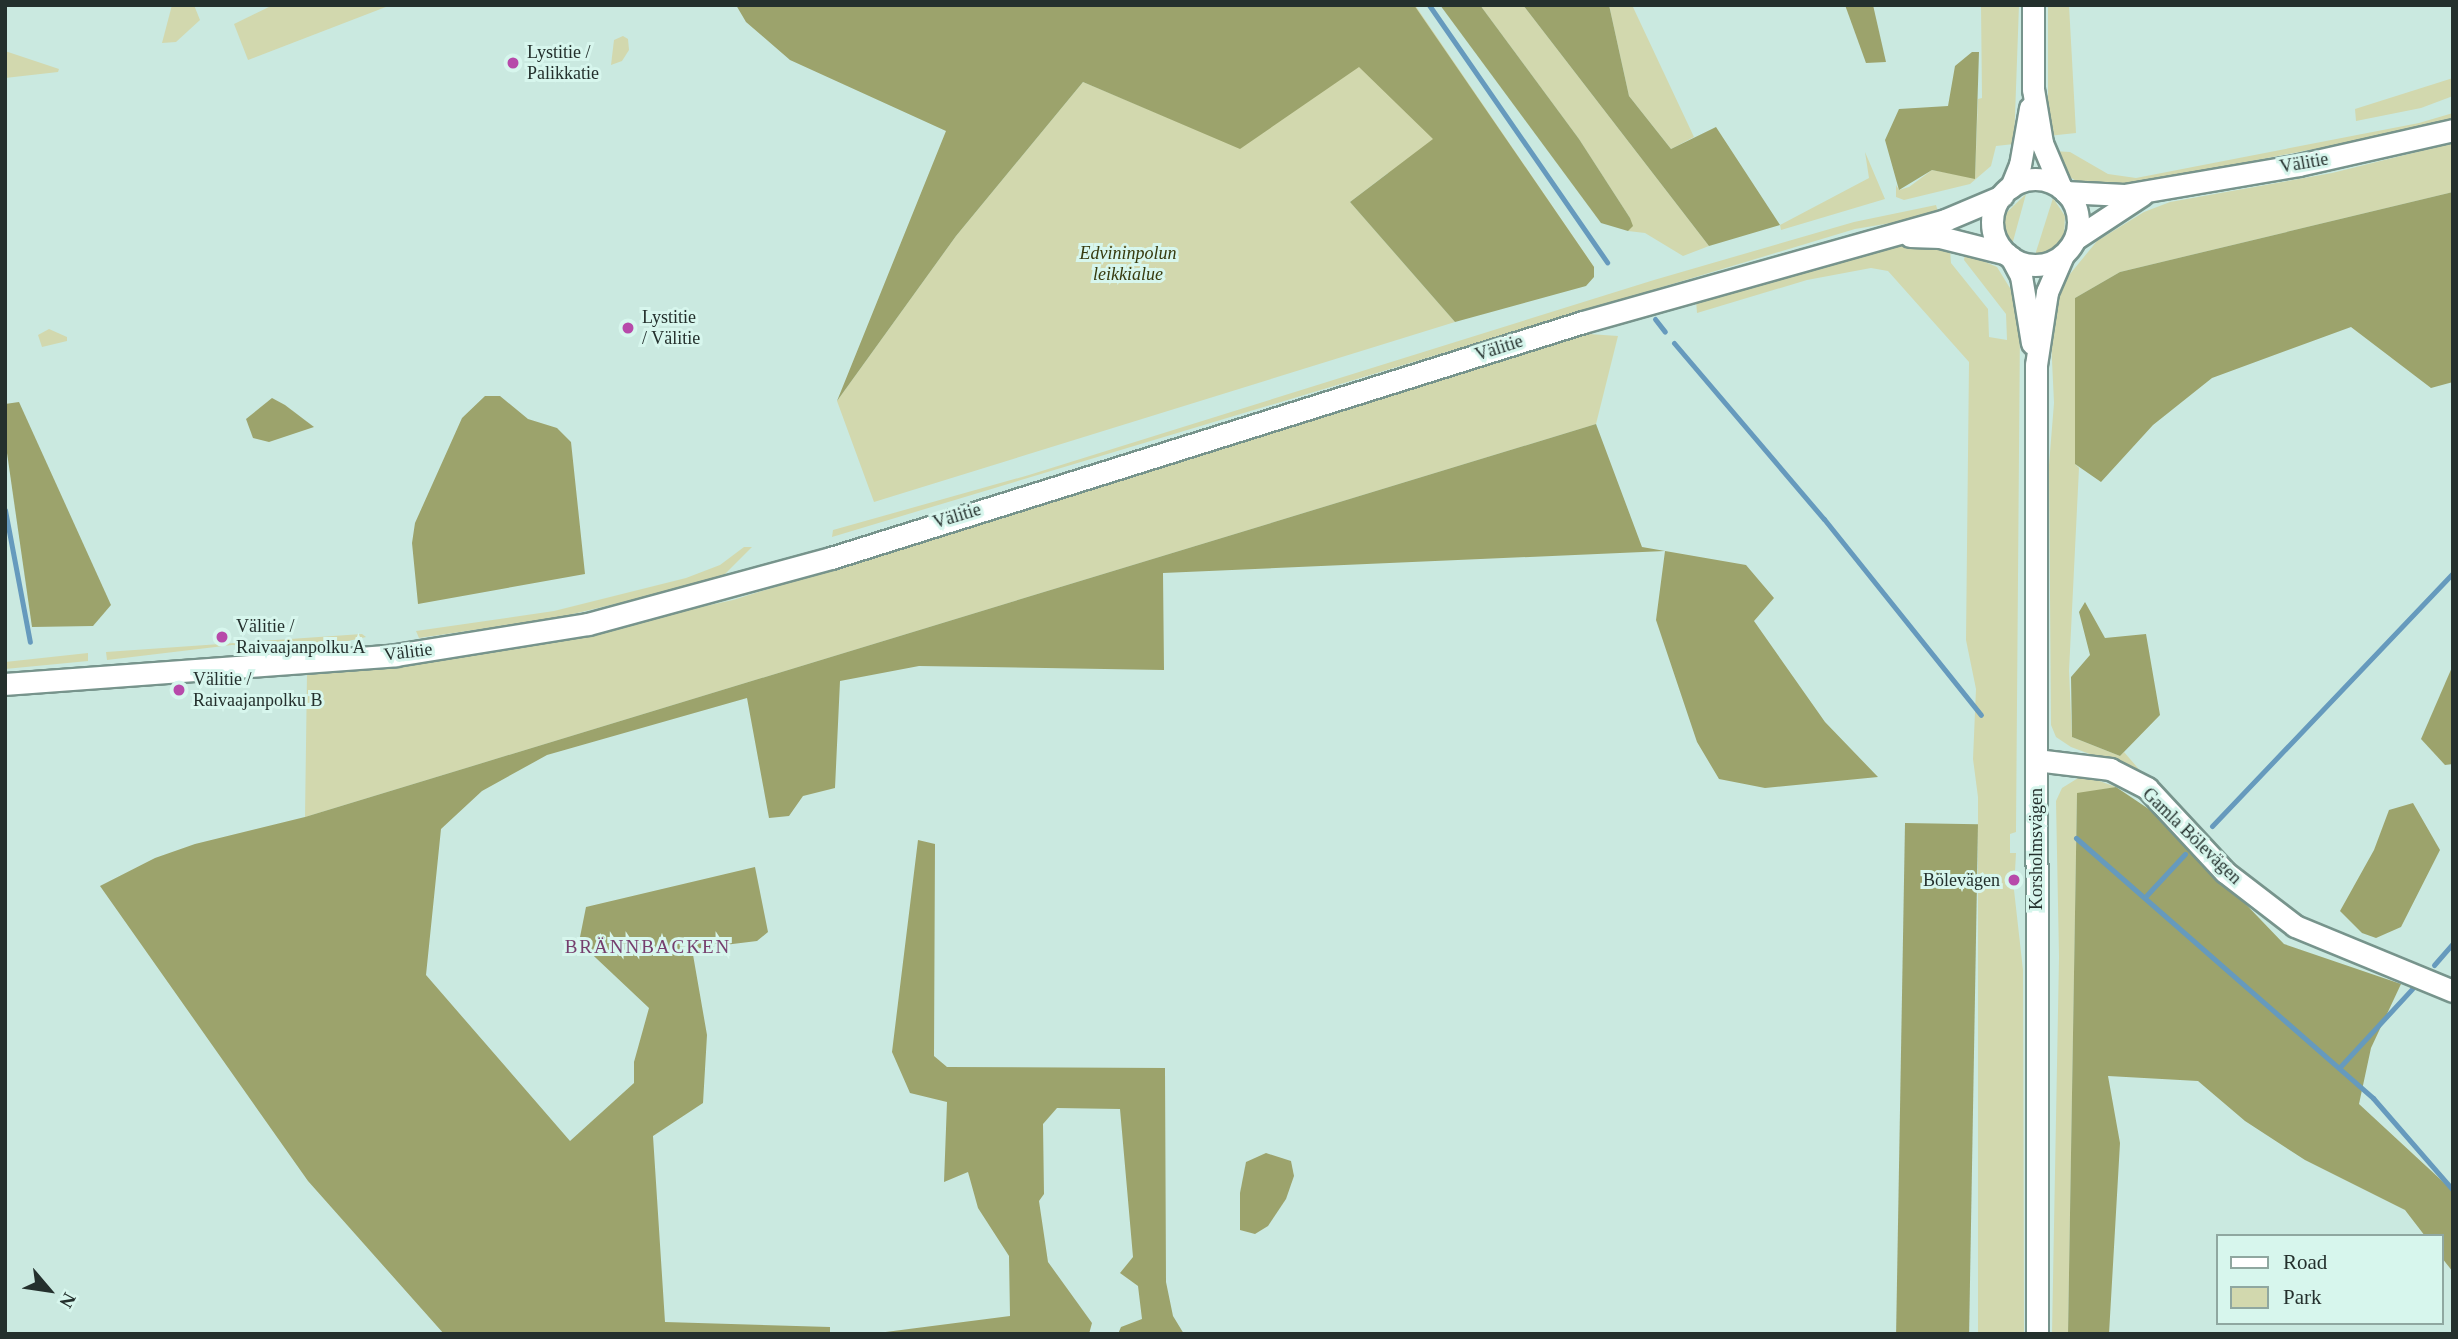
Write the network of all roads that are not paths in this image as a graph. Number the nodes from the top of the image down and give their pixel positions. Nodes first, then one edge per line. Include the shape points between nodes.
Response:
1 (2033, 5) edge
2 (2033, 89) junction
3 (2453, 130) edge
4 (2063, 190) junction
5 (2154, 190) junction
6 (2006, 192) junction
7 (1887, 235) junction
8 (2069, 247) junction
9 (2009, 256) junction
10 (2036, 365) junction
11 (5, 684) edge
12 (2036, 760) junction
13 (2453, 990) edge
14 (2037, 1334) edge

1 - 2 main road
2 - 4 main road via 2042,143
2 - 6 main road via 2020,165
3 - 5 main road, Välitie via 2401,145
4 - 5 main road, Välitie via 2124,195
4 - 6 main road via 2036,179
4 - 8 main road via 2077,214
5 - 8 main road, Välitie
6 - 7 main road, Välitie via 1945,220
6 - 9 main road via 1993,226
7 - 9 main road, Välitie via 1940,237
7 - 11 main road, Välitie via 1516,342 736,587 589,624 396,655
8 - 9 main road via 2037,265
8 - 10 main road, Korsholmsvägen via 2048,292
9 - 10 main road, Korsholmsvägen via 2021,276
10 - 12 main road, Korsholmsvägen
12 - 13 main road, Gamla Bölevägen via 2110,769 2147,788 2225,872 2295,926
12 - 14 main road, Korsholmsvägen

